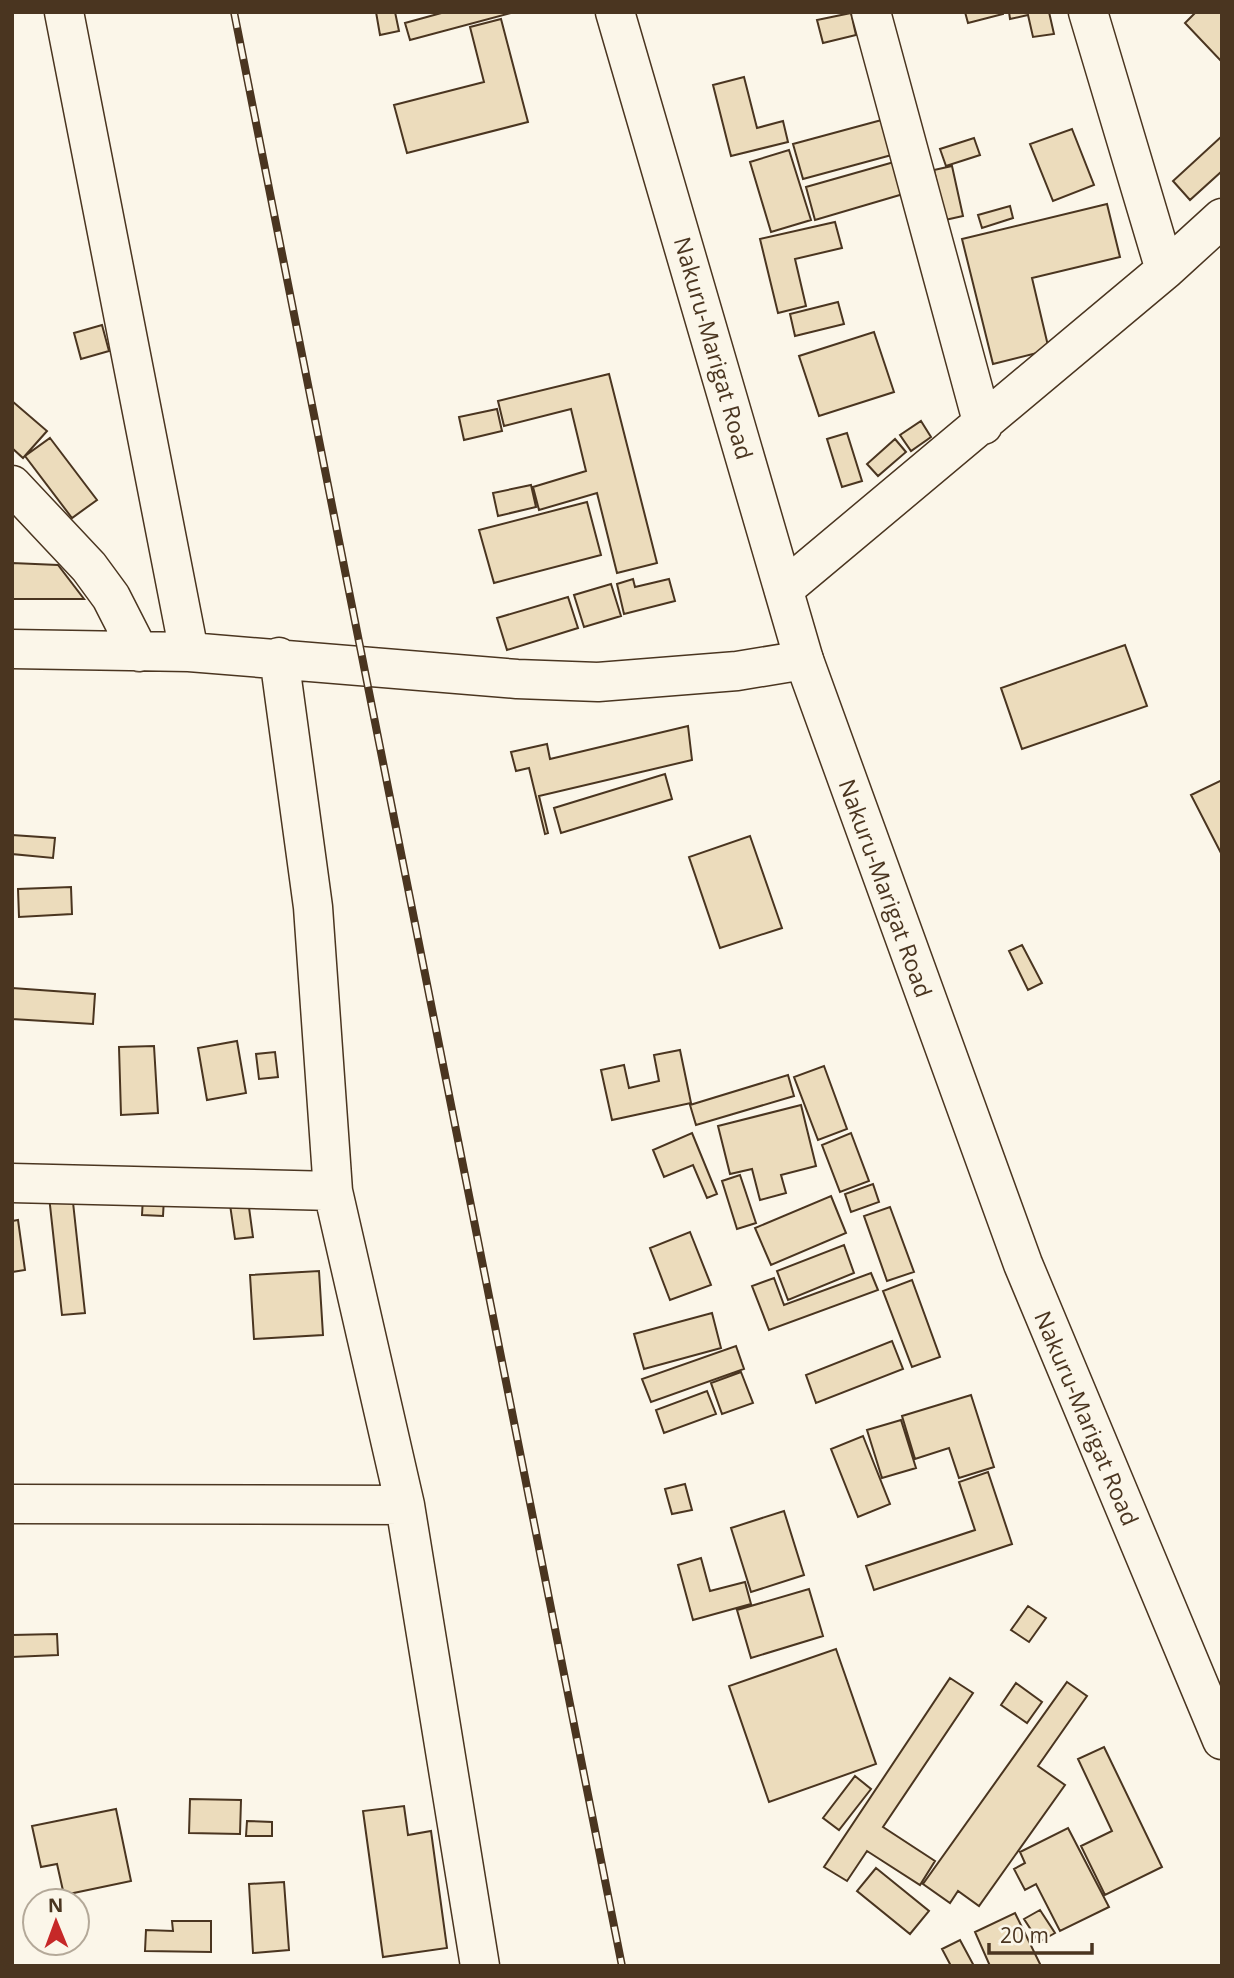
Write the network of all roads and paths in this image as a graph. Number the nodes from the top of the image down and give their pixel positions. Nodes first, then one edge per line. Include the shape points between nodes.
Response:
1 (64, 12) edge
2 (615, 12) edge
3 (871, 12) edge
4 (1088, 12) edge
5 (1222, 218) edge
6 (1166, 270) junction
7 (983, 425) junction
8 (12, 485) edge
9 (784, 589) junction
10 (12, 649) edge
11 (139, 652) junction
12 (189, 652) junction
13 (279, 657) junction
14 (804, 660) junction
15 (12, 1183) edge
16 (333, 1191) junction
17 (12, 1504) edge
18 (405, 1505) junction
19 (1222, 1740) edge
20 (480, 1966) edge

1 - 12 street
2 - 9 street, Nakuru-Marigat Road
3 - 7 street
4 - 6 street
5 - 6 street
6 - 7 street
7 - 9 street
8 - 11 street via 89,567 111,597
9 - 14 street, Nakuru-Marigat Road
10 - 11 street
11 - 12 street
12 - 13 street
13 - 14 street via 598,682 702,675
13 - 16 street via 313,907
14 - 19 street, Nakuru-Marigat Road via 1023,1264
15 - 16 street
16 - 18 street
17 - 18 street
18 - 20 street

